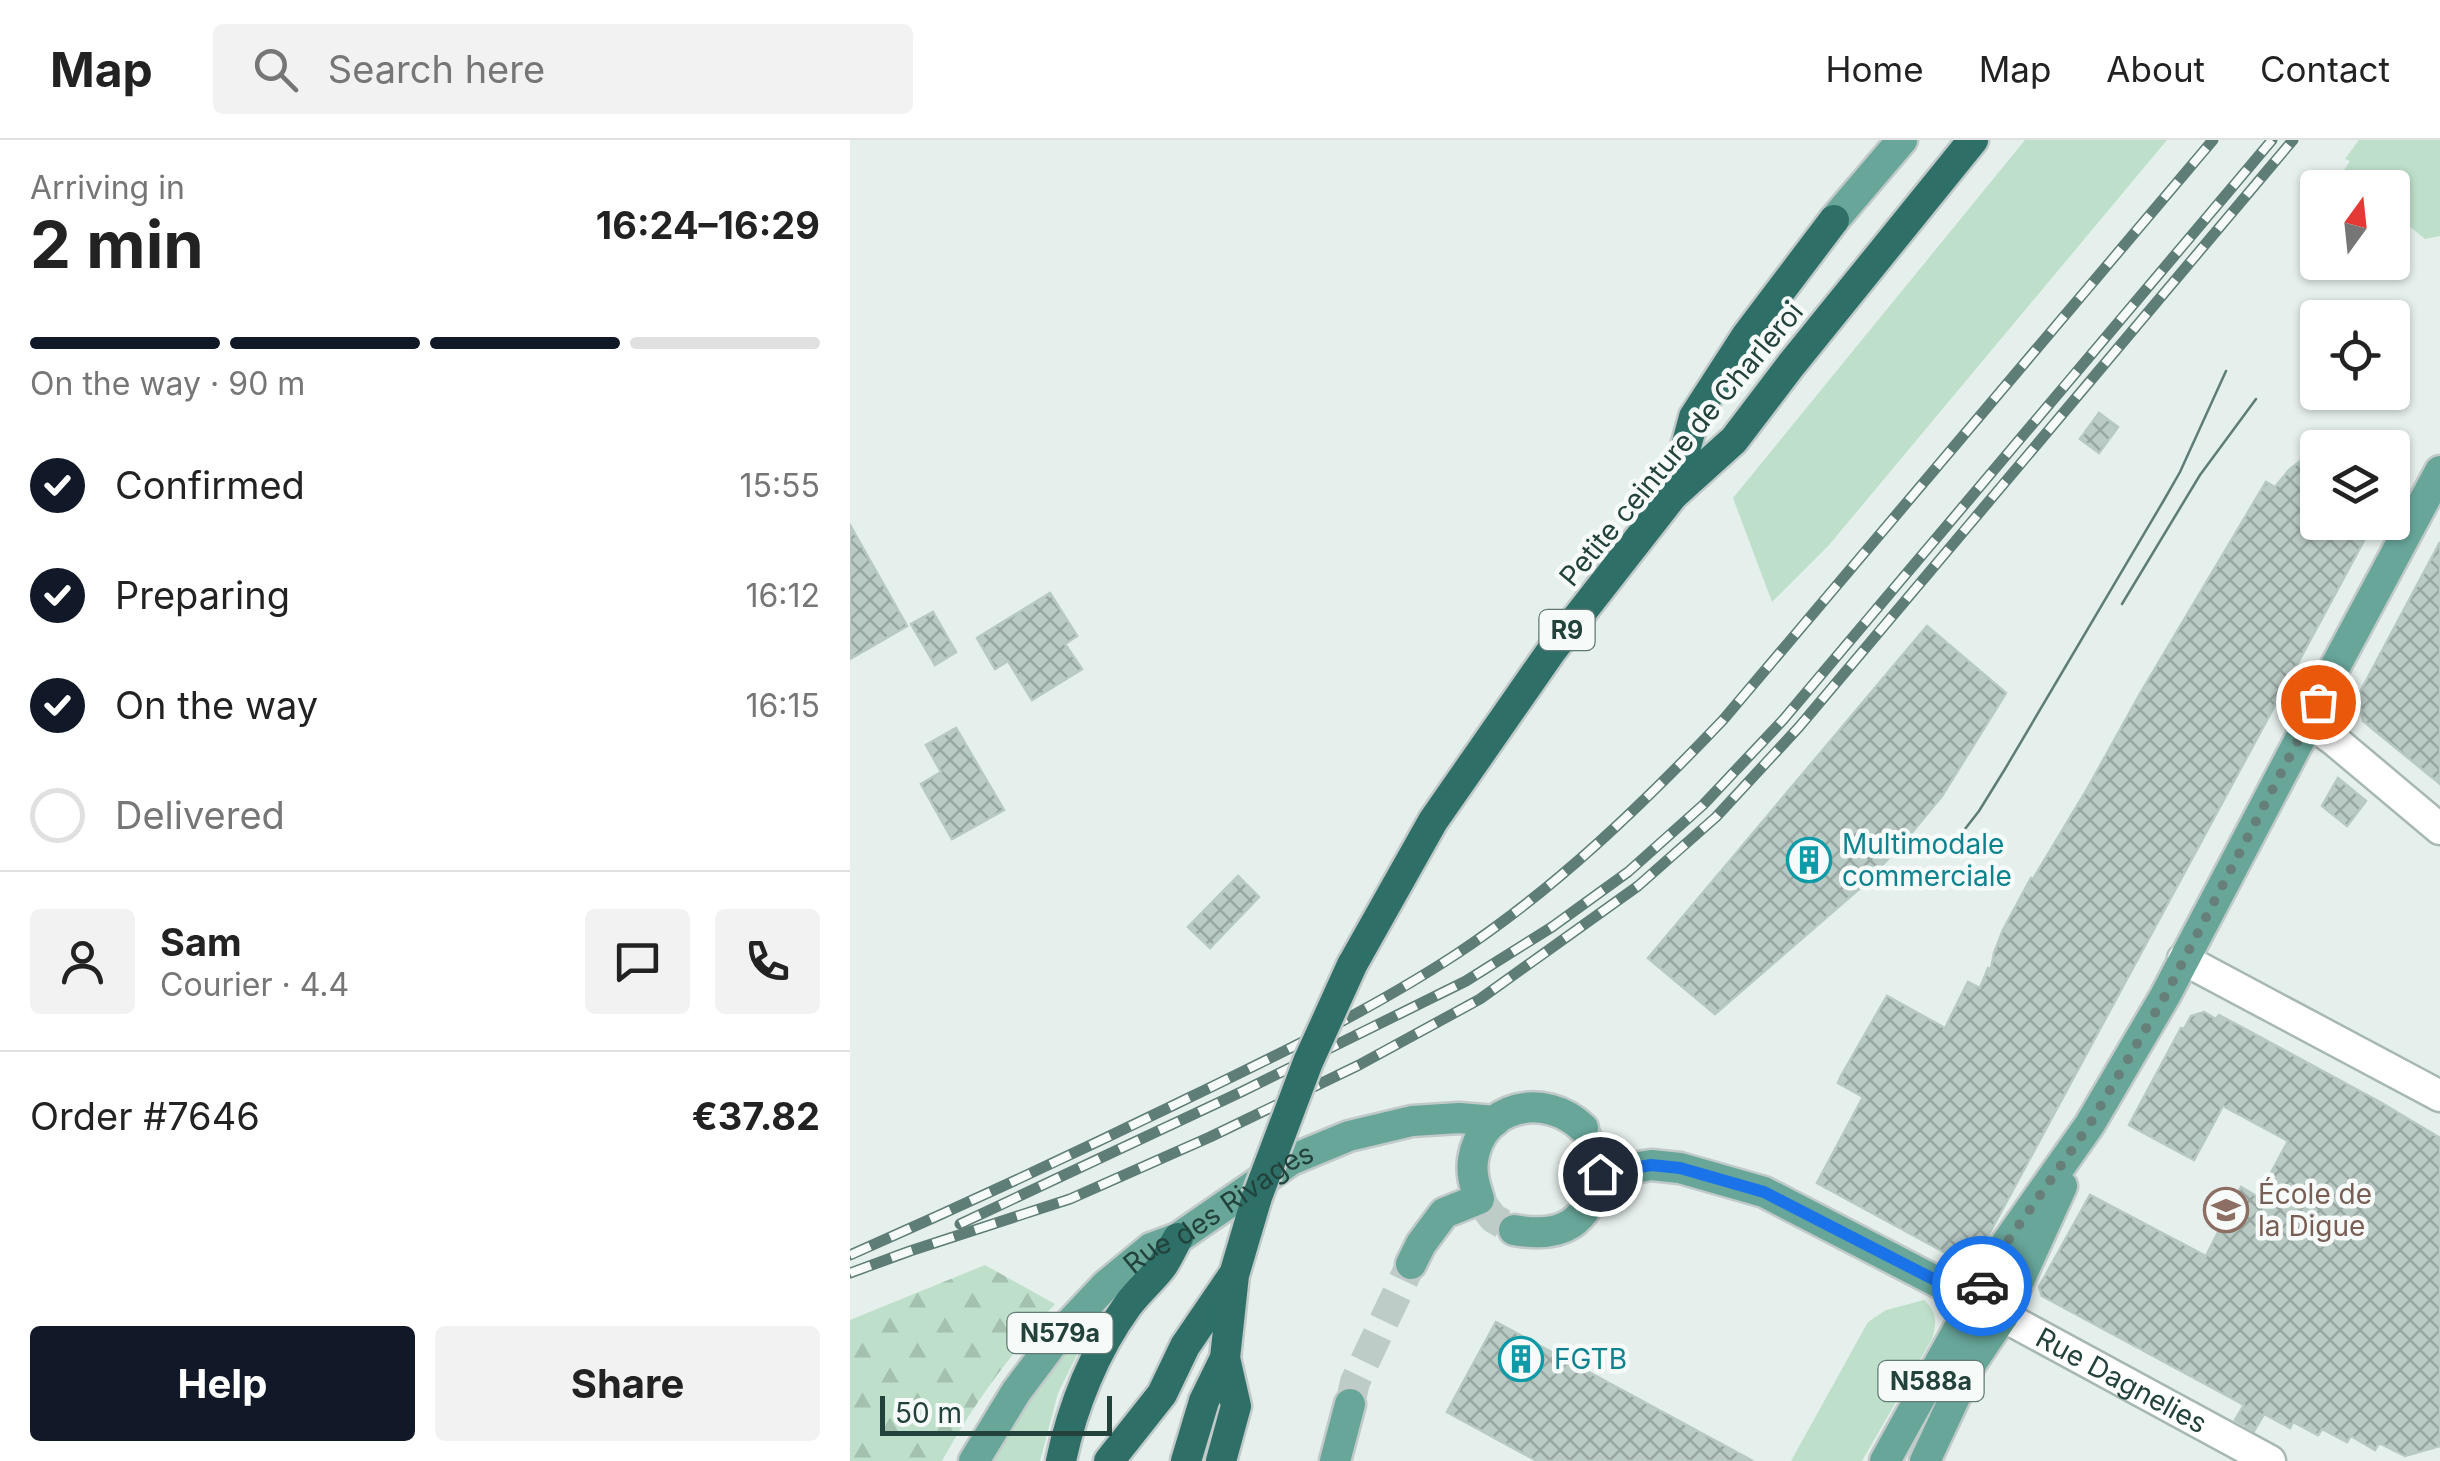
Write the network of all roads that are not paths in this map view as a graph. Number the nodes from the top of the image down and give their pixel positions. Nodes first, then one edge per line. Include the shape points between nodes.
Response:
1 (1902, 140) edge
2 (1968, 146) edge
3 (1834, 220) joint
4 (2440, 472) edge
5 (1673, 495) junction
6 (2309, 722) junction
7 (2440, 829) edge
8 (2183, 960) junction
9 (2440, 1096) edge
10 (1494, 1121) junction
11 (2090, 1124) junction
12 (1583, 1128) tunnel mouth
13 (1514, 1230) tunnel mouth
14 (1178, 1238) junction
15 (1411, 1264) tunnel mouth
16 (1234, 1275) junction
17 (1974, 1300) junction
18 (2003, 1316) junction
19 (1225, 1358) junction
20 (1350, 1404) tunnel mouth
21 (974, 1461) edge
22 (1061, 1461) edge
23 (1108, 1461) edge
24 (1186, 1461) edge
25 (1221, 1461) edge
26 (1335, 1461) edge
27 (1885, 1461) edge
28 (1925, 1461) edge
29 (2270, 1461) edge

1 - 3 main road
2 - 5 highway, Petite ceinture de Charleroi / R9 via 1734,440
3 - 5 highway via 1694,417
4 - 6 main road, N588a
5 - 16 highway, Petite ceinture de Charleroi / R9, bridge via 1552,650 1402,875 1308,1062
6 - 7 street
6 - 8 main road, N588a
8 - 9 street
8 - 11 main road, N588a
10 - 12 main road, Rue des Rivages via 1533,1106 1570,1116
10 - 14 main road, Rue des Rivages / N579a via 1412,1121 1349,1136 1292,1160
10 - 15 main road via 1473,1158 1479,1199 1444,1213
11 - 17 main road, N588a
11 - 18 main road, N588a
13 - 17 main road via 1560,1230 1581,1216 1600,1174 1651,1165 1680,1168 1764,1192
14 - 21 main road, Rue des Rivages / N579a via 1151,1248 1058,1336
14 - 22 highway via 1103,1347
16 - 19 highway, Petite ceinture de Charleroi / R9
16 - 23 highway via 1185,1346 1162,1394
17 - 18 main road, Rue Dagnelies
17 - 27 main road, N588a
18 - 28 main road, N588a via 1970,1365
18 - 29 street, Rue Dagnelies
19 - 24 highway, Petite ceinture de Charleroi / R9
19 - 25 highway via 1236,1406
20 - 26 main road

